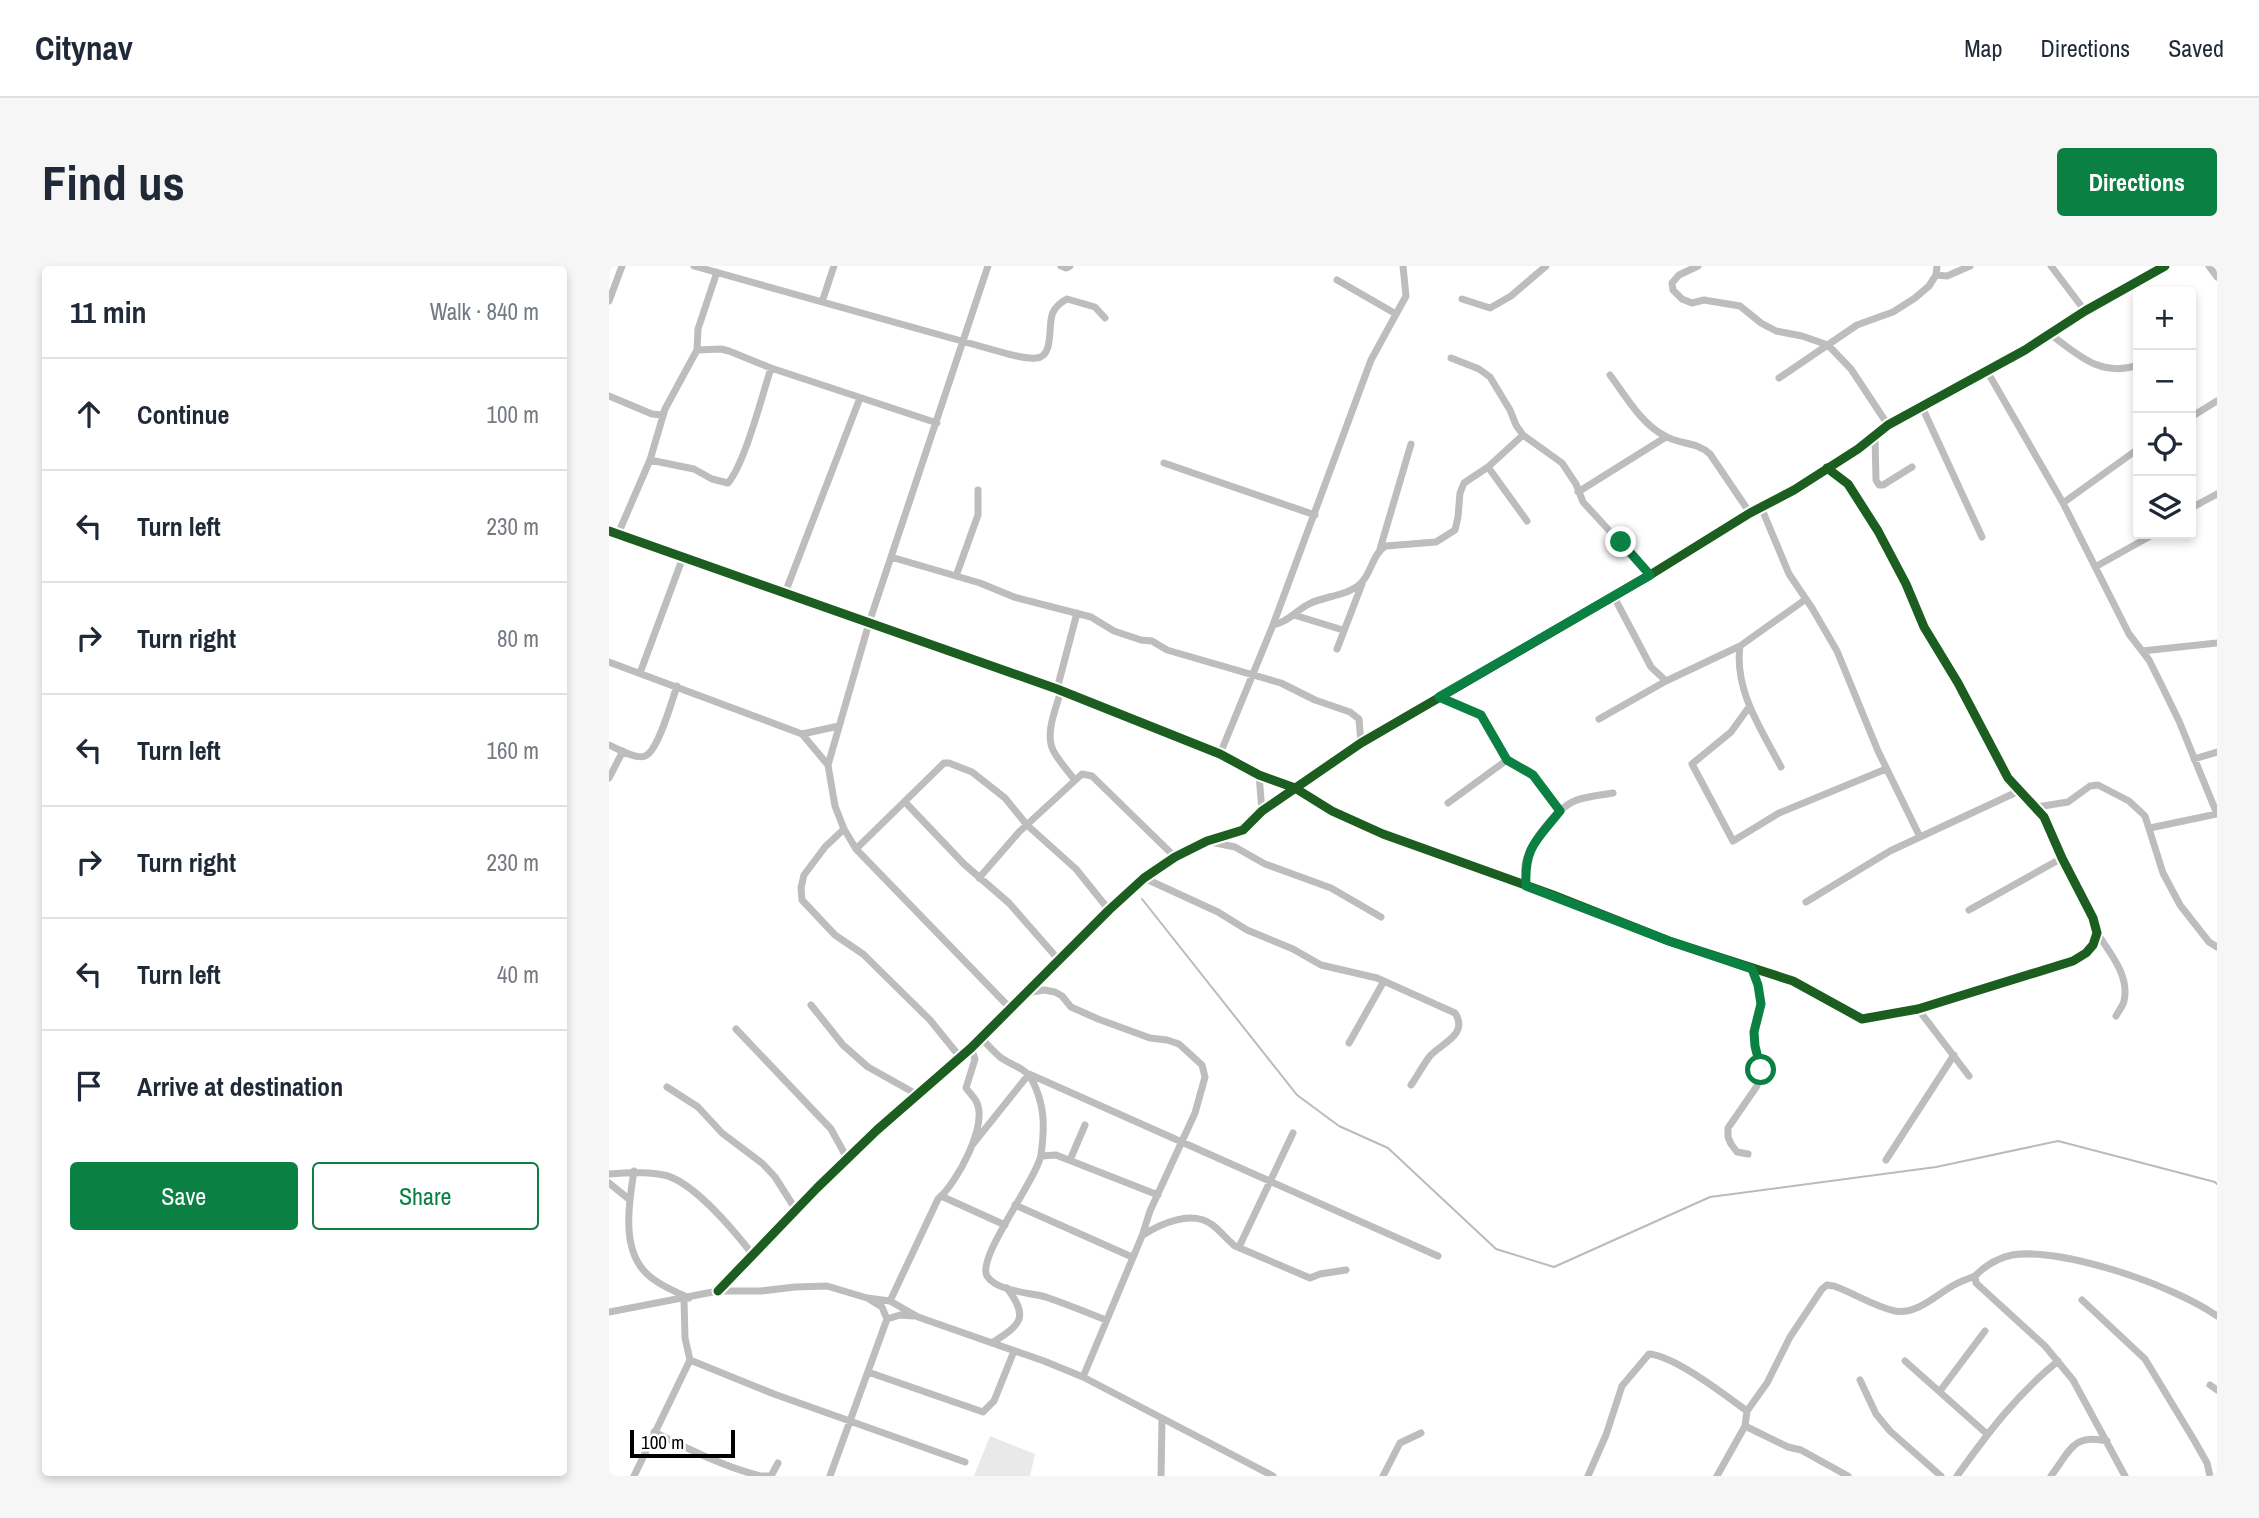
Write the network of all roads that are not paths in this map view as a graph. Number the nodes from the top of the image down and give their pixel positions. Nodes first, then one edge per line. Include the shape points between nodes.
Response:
1 (622, 266) edge
2 (694, 266) edge
3 (731, 266) edge
4 (834, 266) edge
5 (1061, 266) edge
6 (1070, 266) edge
7 (1403, 266) edge
8 (1546, 266) edge
9 (1698, 266) edge
10 (1970, 266) edge
11 (2052, 266) edge
12 (2165, 266) edge
13 (2209, 266) edge
14 (986, 267) edge
15 (1936, 270) edge
16 (717, 272) junction
17 (728, 275) junction
18 (2217, 278) edge
19 (1337, 280) dead end
20 (1462, 299) dead end
21 (609, 301) edge
22 (822, 302) junction
23 (2085, 311) junction
24 (1396, 314) junction
25 (1105, 318) dead end
26 (2050, 334) junction
27 (964, 342) junction
28 (1828, 345) junction
29 (697, 350) junction
30 (1451, 358) dead end
31 (2133, 366) edge
32 (771, 368) junction
33 (1987, 371) junction
34 (1610, 375) dead end
35 (1779, 378) dead end
36 (609, 396) edge
37 (860, 398) junction
38 (2217, 401) edge
39 (1922, 407) junction
40 (652, 414) junction
41 (2196, 414) edge
42 (663, 415) junction
43 (937, 422) junction
44 (661, 425) junction
45 (1888, 425) junction
46 (1523, 435) junction
47 (1875, 436) junction
48 (1666, 437) junction
49 (1411, 444) dead end
50 (2133, 453) edge
51 (650, 460) junction
52 (1164, 463) dead end
53 (1488, 467) junction
54 (1912, 467) dead end
55 (1827, 468) junction
56 (978, 490) dead end
57 (1578, 492) junction
58 (2217, 494) edge
59 (2063, 503) junction
60 (2196, 505) edge
61 (1761, 507) junction
62 (1750, 513) junction
63 (1315, 514) junction
64 (1527, 521) dead end
65 (609, 531) edge
66 (618, 534) junction
67 (1982, 537) dead end
68 (2145, 539) edge
69 (1380, 549) junction
70 (683, 557) junction
71 (891, 557) junction
72 (2095, 566) junction
73 (1650, 575) junction
74 (956, 576) junction
75 (1363, 582) junction
76 (785, 593) junction
77 (1613, 595) junction
78 (1806, 599) junction
79 (1077, 613) junction
80 (1294, 615) junction
81 (869, 623) junction
82 (1273, 625) junction
83 (1343, 630) junction
84 (2217, 643) edge
85 (1739, 646) junction
86 (1337, 649) dead end
87 (2142, 651) junction
88 (609, 663) edge
89 (640, 673) junction
90 (1253, 677) junction
91 (1666, 681) junction
92 (677, 686) junction
93 (1059, 690) junction
94 (1439, 697) junction
95 (1748, 707) junction
96 (1599, 719) dead end
97 (839, 726) junction
98 (802, 734) junction
99 (1361, 743) junction
100 (609, 745) edge
101 (623, 751) junction
102 (2217, 752) edge
103 (1220, 754) junction
104 (2193, 759) junction
105 (1507, 760) junction
106 (828, 765) junction
107 (1781, 767) dead end
108 (1887, 769) junction
109 (1259, 775) junction
110 (609, 778) edge
111 (1074, 779) junction
112 (1295, 789) junction
113 (2019, 791) junction
114 (1613, 793) dead end
115 (905, 802) junction
116 (1448, 803) dead end
117 (2037, 807) junction
118 (1262, 811) junction
119 (1560, 811) junction
120 (2217, 814) edge
121 (1027, 825) junction
122 (2150, 828) junction
123 (844, 829) junction
124 (1920, 837) junction
125 (1207, 841) junction
126 (856, 849) junction
127 (1175, 857) junction
128 (2062, 858) junction
129 (979, 878) junction
130 (1145, 878) junction
131 (1526, 886) junction
132 (1806, 902) dead end
133 (1969, 909) dead end
134 (1109, 910) junction
135 (1381, 917) dead end
136 (2098, 933) junction
137 (2217, 947) edge
138 (1058, 959) junction
139 (1752, 969) junction
140 (1384, 981) junction
141 (1024, 993) junction
142 (811, 1005) dead end
143 (1010, 1008) junction
144 (1918, 1009) junction
145 (2116, 1016) dead end
146 (736, 1029) dead end
147 (981, 1038) junction
148 (1349, 1043) dead end
149 (971, 1048) junction
150 (1954, 1055) junction
151 (960, 1057) junction
152 (1029, 1074) junction
153 (1969, 1076) dead end
154 (1411, 1085) dead end
155 (667, 1087) dead end
156 (918, 1095) junction
157 (1084, 1125) dead end
158 (1293, 1133) dead end
159 (1183, 1142) junction
160 (973, 1144) junction
161 (1748, 1154) dead end
162 (1041, 1156) junction
163 (848, 1158) junction
164 (1070, 1160) junction
165 (1886, 1160) dead end
166 (634, 1171) junction
167 (609, 1174) edge
168 (1271, 1180) junction
169 (609, 1183) edge
170 (1158, 1195) junction
171 (941, 1196) junction
172 (630, 1200) junction
173 (1015, 1205) junction
174 (796, 1210) junction
175 (1005, 1225) junction
176 (1142, 1236) junction
177 (1239, 1247) junction
178 (753, 1255) junction
179 (1438, 1256) dead end
180 (1132, 1257) junction
181 (1346, 1270) dead end
182 (1975, 1276) junction
183 (1007, 1288) junction
184 (718, 1292) junction
185 (687, 1298) junction
186 (867, 1298) junction
187 (2082, 1300) dead end
188 (890, 1301) junction
189 (609, 1312) edge
190 (2217, 1316) edge
191 (918, 1317) junction
192 (887, 1319) junction
193 (1107, 1320) junction
194 (1985, 1331) dead end
195 (992, 1343) junction
196 (1014, 1351) junction
197 (690, 1360) junction
198 (1905, 1361) dead end
199 (2058, 1361) junction
200 (868, 1372) junction
201 (1083, 1377) junction
202 (1860, 1380) dead end
203 (2210, 1385) dead end
204 (2217, 1390) edge
205 (1940, 1391) junction
206 (1747, 1411) junction
207 (1162, 1420) junction
208 (851, 1421) junction
209 (1745, 1426) junction
210 (654, 1432) junction
211 (1421, 1433) dead end
212 (1987, 1434) junction
213 (2107, 1441) junction
214 (965, 1462) dead end
215 (778, 1463) dead end
216 (831, 1475) edge
217 (634, 1476) edge
218 (761, 1476) edge
219 (1161, 1476) edge
220 (1273, 1476) edge
221 (1383, 1476) edge
222 (1588, 1476) edge
223 (1717, 1476) edge
224 (1848, 1476) edge
225 (1941, 1476) edge
226 (1957, 1476) edge
227 (2051, 1476) edge
228 (2125, 1476) edge
229 (2210, 1476) edge

1 - 21 street
2 - 16 street
3 - 17 street
4 - 22 street
5 - 6 street
7 - 24 street via 1406,296
8 - 20 street via 1490,308
9 - 28 street via 1674,278 1673,290 1682,299 1740,306 1776,331
10 - 15 street via 1947,276
11 - 23 street
12 - 23 street
13 - 18 street
14 - 27 street
15 - 28 street via 1929,286 1915,298 1857,325
16 - 17 street
16 - 29 street via 698,329
17 - 22 street
19 - 24 street
22 - 27 street
23 - 26 street
24 - 63 street via 1371,360
25 - 27 street via 1095,307 1067,299 1052,315 1047,349 1038,358
26 - 31 street via 2106,369
26 - 33 street
27 - 43 street
28 - 35 street
28 - 45 street via 1851,369
29 - 32 street via 722,349
29 - 42 street
30 - 46 street via 1490,377
32 - 37 street
32 - 51 street via 728,483
33 - 39 street
33 - 59 street
34 - 48 street via 1652,428
36 - 40 street
37 - 43 street
37 - 76 street
38 - 41 street
39 - 45 street
39 - 67 street
40 - 42 street
40 - 44 street
42 - 44 street
43 - 71 street
44 - 51 street
45 - 47 street
46 - 53 street
46 - 57 street via 1562,463
47 - 54 street via 1878,485
47 - 55 street
48 - 57 street
48 - 62 street via 1692,443 1710,454
49 - 69 street
50 - 59 street
51 - 66 street
52 - 63 street
53 - 64 street
53 - 69 street via 1464,483 1455,530 1436,542
55 - 61 street
55 - 113 street via 1848,484 1878,531 1924,627
56 - 74 street via 978,515
57 - 73 street
58 - 60 street
59 - 72 street
61 - 62 street
61 - 78 street via 1789,574
62 - 73 street
63 - 82 street
65 - 66 street
66 - 70 street
68 - 72 street
69 - 75 street
70 - 76 street
70 - 89 street
71 - 74 street
71 - 81 street
72 - 87 street
73 - 77 street
74 - 79 street
75 - 80 street
75 - 83 street
76 - 81 street
77 - 91 street via 1651,667
77 - 94 street
78 - 85 street
78 - 108 street via 1836,651
79 - 90 street via 1126,636
79 - 93 street
80 - 82 street
80 - 83 street
81 - 93 street
81 - 97 street
82 - 90 street
83 - 86 street
84 - 87 street
85 - 91 street
85 - 95 street
87 - 104 street
88 - 89 street
89 - 92 street
90 - 99 street via 1281,683 1350,712 1359,719
90 - 103 street
91 - 96 street
92 - 98 street
92 - 101 street via 650,753 638,757
93 - 103 street
93 - 111 street via 1050,741
94 - 99 street
94 - 105 street via 1481,715
95 - 107 street
95 - 108 street via 1731,732 1692,764 1733,841 1779,813
97 - 98 street
97 - 106 street
98 - 106 street
99 - 112 street
100 - 101 street
101 - 110 street
102 - 104 street
103 - 109 street
104 - 120 street
105 - 116 street
105 - 119 street via 1533,775
106 - 123 street
108 - 124 street
109 - 112 street
109 - 118 street
111 - 121 street
111 - 127 street via 1081,774 1092,776
112 - 118 street
112 - 131 street via 1365,827
113 - 117 street
113 - 124 street
114 - 119 street via 1581,799
115 - 121 street via 949,763 972,772 1005,797
115 - 126 street
115 - 129 street
117 - 122 street via 2068,802 2098,785 2129,801
117 - 128 street
118 - 125 street via 1244,830
119 - 131 street via 1531,848 1525,865
120 - 122 street
121 - 129 street
121 - 134 street via 1076,869
122 - 137 street via 2163,873 2180,905
123 - 126 street
123 - 151 street via 804,875 802,900 930,1020
124 - 132 street via 1890,850
125 - 127 street
125 - 135 street via 1235,847 1265,864 1331,888
126 - 143 street
127 - 130 street
128 - 133 street
128 - 136 street
129 - 138 street
130 - 134 street
130 - 140 street via 1321,965
131 - 139 street
134 - 138 street
136 - 144 street via 2094,945 2073,961
136 - 145 street via 2125,983 2125,1002
138 - 141 street
139 - 144 street via 1793,982 1862,1019
139 - 161 street via 1761,1004 1754,1032 1761,1070 1757,1086 1727,1128 1737,1152
140 - 148 street
140 - 154 street via 1448,1009 1459,1019 1454,1037 1431,1056
141 - 143 street
141 - 159 street via 1055,992 1071,1007 1098,1019 1179,1044 1202,1065 1202,1094
142 - 156 street via 843,1045 868,1067
143 - 147 street
144 - 150 street
146 - 163 street via 831,1129
147 - 149 street
147 - 152 street via 1001,1058
149 - 151 street
149 - 160 street via 975,1059 966,1088 979,1111
150 - 153 street
150 - 165 street
151 - 156 street
152 - 159 street
152 - 160 street
152 - 162 street via 1044,1113
155 - 174 street via 698,1107 722,1133 763,1164
156 - 163 street
157 - 164 street
158 - 168 street
159 - 168 street
159 - 170 street
160 - 171 street via 949,1190
162 - 164 street
162 - 173 street
163 - 174 street
164 - 170 street
166 - 167 street
166 - 172 street
166 - 178 street via 671,1177 693,1192
168 - 177 street
168 - 179 street
169 - 172 street
170 - 176 street
171 - 175 street
171 - 188 street
172 - 185 street via 629,1233 638,1264 652,1278
173 - 175 street
173 - 180 street
174 - 178 street
175 - 183 street via 985,1270 992,1281
176 - 177 street via 1171,1222 1198,1219 1213,1225
176 - 180 street
177 - 181 street via 1310,1278
178 - 184 street
180 - 193 street
182 - 190 street via 1991,1262 2012,1255 2042,1255 2136,1277 2174,1291
182 - 199 street via 1976,1283
182 - 206 street via 1898,1312 1827,1285
183 - 193 street
183 - 195 street via 1019,1304 1020,1315 1016,1325
184 - 185 street
184 - 186 street via 827,1286
185 - 189 street
185 - 197 street via 685,1338
186 - 188 street
186 - 192 street via 882,1307
187 - 229 street via 2145,1359
188 - 191 street
191 - 192 street
191 - 195 street
192 - 200 street
193 - 201 street
194 - 205 street
195 - 196 street
196 - 200 street via 994,1401 983,1412
196 - 201 street
197 - 208 street
197 - 210 street
198 - 205 street
199 - 212 street
199 - 213 street
200 - 208 street
201 - 207 street
202 - 225 street via 1889,1431
203 - 204 street
205 - 212 street
206 - 209 street
206 - 222 street via 1717,1388 1649,1354 1622,1386
207 - 219 street
207 - 220 street
208 - 214 street
208 - 216 street
209 - 223 street
209 - 224 street
210 - 217 street
210 - 218 street via 705,1458
211 - 221 street via 1400,1443
212 - 226 street
213 - 227 street via 2083,1439
213 - 228 street
215 - 218 street via 771,1476

